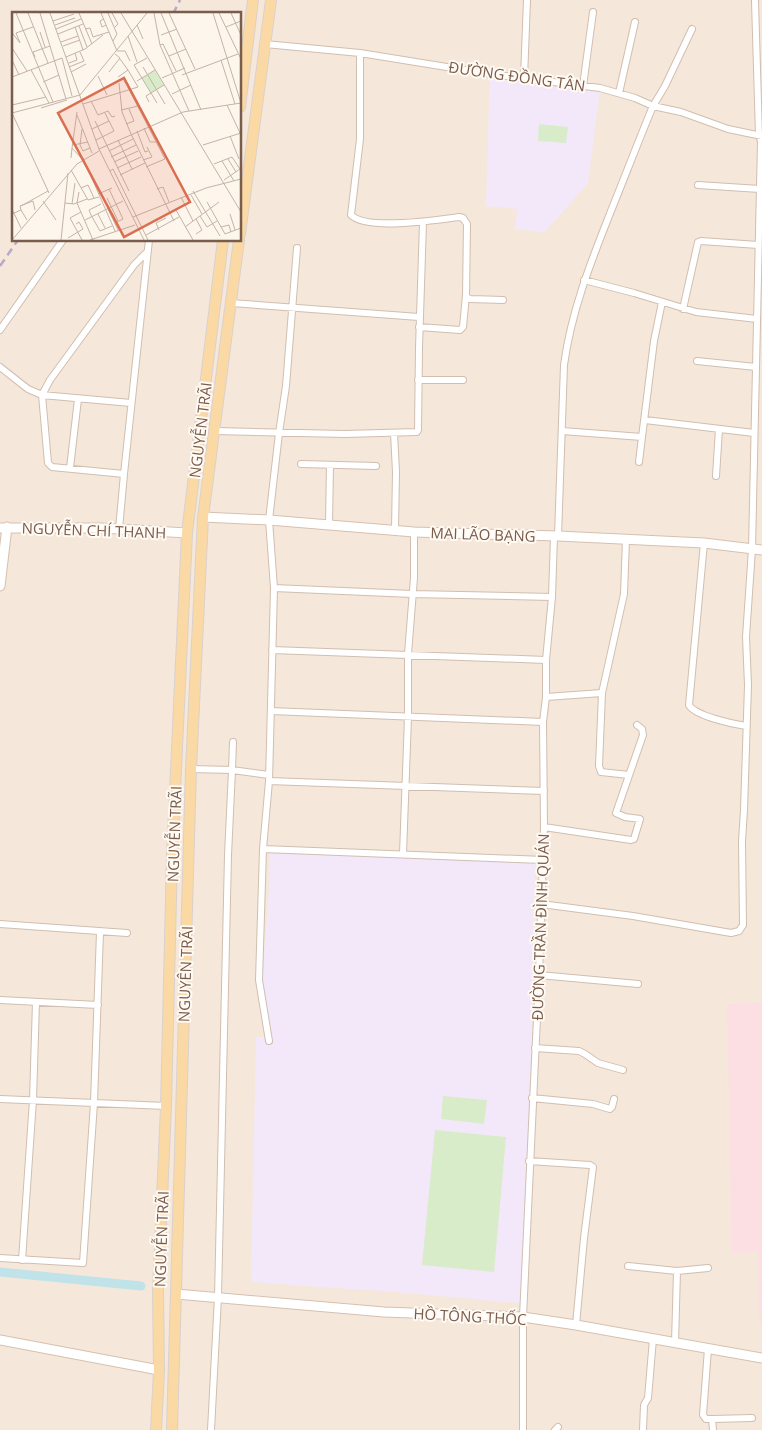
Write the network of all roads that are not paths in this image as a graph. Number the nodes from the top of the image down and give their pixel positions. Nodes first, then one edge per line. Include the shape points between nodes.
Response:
1 (253, 0) edge
2 (271, 0) edge
3 (527, 0) edge
4 (755, 1) edge
5 (593, 12) dead end
6 (635, 22) dead end
7 (692, 29) dead end
8 (759, 29) edge
9 (265, 44) junction
10 (360, 52) junction
11 (524, 78) junction
12 (582, 86) junction
13 (619, 93) junction
14 (241, 98) edge
15 (653, 106) junction
16 (761, 136) edge
17 (698, 185) dead end
18 (760, 189) junction
19 (423, 222) junction
20 (241, 226) edge
21 (761, 229) edge
22 (63, 241) edge
23 (149, 241) edge
24 (224, 241) edge
25 (239, 241) edge
26 (758, 245) junction
27 (297, 248) dead end
28 (147, 252) junction
29 (584, 280) junction
30 (466, 295) junction
31 (503, 300) dead end
32 (662, 302) junction
33 (231, 304) junction
34 (291, 308) junction
35 (683, 309) junction
36 (419, 317) junction
37 (757, 319) junction
38 (419, 327) junction
39 (0, 330) edge
40 (697, 361) dead end
41 (0, 367) edge
42 (756, 367) junction
43 (418, 380) junction
44 (463, 380) dead end
45 (42, 396) junction
46 (78, 399) junction
47 (131, 403) junction
48 (645, 420) junction
49 (719, 429) junction
50 (215, 431) junction
51 (562, 431) junction
52 (279, 433) junction
53 (394, 433) junction
54 (754, 433) junction
55 (642, 437) junction
56 (639, 462) dead end
57 (301, 464) dead end
58 (330, 465) junction
59 (376, 466) dead end
60 (70, 468) junction
61 (124, 474) junction
62 (716, 476) dead end
63 (203, 517) junction
64 (269, 520) junction
65 (329, 525) junction
66 (3, 528) edge
67 (119, 529) junction
68 (395, 530) junction
69 (414, 532) junction
70 (187, 533) junction
71 (556, 536) junction
72 (626, 539) junction
73 (704, 543) junction
74 (752, 550) junction
75 (762, 550) edge
76 (0, 586) edge
77 (274, 588) junction
78 (412, 594) junction
79 (552, 597) junction
80 (272, 650) junction
81 (408, 654) junction
82 (546, 660) junction
83 (602, 693) junction
84 (546, 697) junction
85 (271, 711) junction
86 (408, 717) junction
87 (544, 722) junction
88 (637, 725) dead end
89 (746, 726) junction
90 (233, 742) dead end
91 (191, 769) junction
92 (232, 770) junction
93 (629, 775) junction
94 (269, 778) junction
95 (406, 787) junction
96 (544, 791) junction
97 (544, 828) junction
98 (263, 849) junction
99 (403, 854) junction
100 (543, 860) junction
101 (541, 904) junction
102 (0, 924) edge
103 (100, 932) junction
104 (127, 933) dead end
105 (539, 974) junction
106 (638, 984) dead end
107 (0, 1000) edge
108 (36, 1002) junction
109 (98, 1005) junction
110 (269, 1041) dead end
111 (535, 1048) junction
112 (623, 1070) dead end
113 (532, 1098) junction
114 (0, 1099) edge
115 (614, 1099) dead end
116 (33, 1100) junction
117 (94, 1103) junction
118 (166, 1106) junction
119 (529, 1161) junction
120 (0, 1258) edge
121 (22, 1260) junction
122 (628, 1266) dead end
123 (708, 1268) dead end
124 (677, 1270) junction
125 (158, 1292) junction
126 (176, 1294) junction
127 (218, 1297) junction
128 (522, 1317) junction
129 (576, 1325) junction
130 (653, 1339) junction
131 (0, 1340) edge
132 (676, 1343) junction
133 (708, 1348) junction
134 (762, 1358) edge
135 (158, 1370) junction
136 (174, 1370) junction
137 (752, 1418) dead end
138 (712, 1419) junction
139 (156, 1430) edge
140 (172, 1430) edge
141 (211, 1430) edge
142 (523, 1430) edge
143 (643, 1430) edge
144 (713, 1430) edge

1 - 14 main road
2 - 9 main road
3 - 11 street
4 - 8 street
5 - 12 street
6 - 13 street
7 - 15 street, ĐƯỜNG TRẦN ĐÌNH QUÁN
8 - 16 street
9 - 10 street, ĐƯỜNG ĐỒNG TÂN
9 - 20 main road
10 - 11 street, ĐƯỜNG ĐỒNG TÂN
10 - 19 street via 360,139 351,215 355,219 382,223
11 - 12 street, ĐƯỜNG ĐỒNG TÂN
12 - 13 street, ĐƯỜNG ĐỒNG TÂN
13 - 15 street, ĐƯỜNG ĐỒNG TÂN
15 - 16 street, ĐƯỜNG ĐỒNG TÂN
15 - 29 street, ĐƯỜNG TRẦN ĐÌNH QUÁN
16 - 18 street
17 - 18 street
18 - 21 street
19 - 30 street via 459,217 466,221
19 - 36 street
21 - 26 street
22 - 39 street
23 - 28 street
24 - 70 main road, NGUYỄN TRÃI
25 - 33 main road, NGUYỄN TRÃI
26 - 35 street via 698,242
26 - 37 street
27 - 34 street
28 - 45 street via 122,280
28 - 47 street
29 - 32 street
29 - 51 street, ĐƯỜNG TRẦN ĐÌNH QUÁN via 566,354
30 - 31 street via 470,299
30 - 38 street via 460,330
32 - 35 street
32 - 48 street
33 - 34 street
33 - 50 main road, NGUYỄN TRÃI
34 - 36 street
34 - 52 street
35 - 37 street
36 - 38 street
37 - 42 street
38 - 43 street
40 - 42 street
41 - 45 street
42 - 54 street
43 - 44 street
43 - 53 street via 418,430
45 - 46 street
45 - 60 street via 48,463 52,467
46 - 47 street
46 - 60 street
47 - 61 street
48 - 49 street
48 - 55 street
49 - 54 street
49 - 62 street
50 - 52 street
50 - 63 main road, NGUYỄN TRÃI
51 - 55 street
51 - 71 street, ĐƯỜNG TRẦN ĐÌNH QUÁN
52 - 53 street
52 - 64 street
53 - 68 street
54 - 74 street
55 - 56 street
57 - 58 street
58 - 59 street
58 - 65 street
60 - 61 street
61 - 67 street
63 - 64 street, MAI LÃO BẠNG
63 - 70 main road
63 - 91 main road, NGUYÊN TRÃI
64 - 65 street, MAI LÃO BẠNG
64 - 77 street
65 - 68 street, MAI LÃO BẠNG
66 - 67 street, NGUYỄN CHÍ THANH
66 - 76 street
67 - 70 street, NGUYỄN CHÍ THANH
68 - 69 street, MAI LÃO BẠNG
69 - 71 street, MAI LÃO BẠNG
69 - 78 street
70 - 118 main road, NGUYỄN TRÃI via 172,856
71 - 72 street, MAI LÃO BẠNG
71 - 79 street, ĐƯỜNG TRẦN ĐÌNH QUÁN
72 - 73 street, MAI LÃO BẠNG
72 - 83 street via 624,594
73 - 74 street, MAI LÃO BẠNG
73 - 89 street via 689,705 691,709 715,719
74 - 75 street, MAI LÃO BẠNG
74 - 89 street via 746,638
77 - 78 street
77 - 80 street
78 - 79 street
78 - 81 street
79 - 82 street, ĐƯỜNG TRẦN ĐÌNH QUÁN
80 - 81 street
80 - 85 street
81 - 82 street
81 - 86 street
82 - 84 street, ĐƯỜNG TRẦN ĐÌNH QUÁN
83 - 84 street
83 - 93 street via 599,766 601,772
84 - 87 street, ĐƯỜNG TRẦN ĐÌNH QUÁN
85 - 86 street
85 - 94 street
86 - 87 street
86 - 95 street
87 - 96 street, ĐƯỜNG TRẦN ĐÌNH QUÁN
88 - 93 street via 642,728 643,735
89 - 101 street via 743,922 740,930 731,933
90 - 92 street
91 - 92 street
91 - 126 main road, NGUYÊN TRÃI
92 - 94 street
92 - 127 street
93 - 97 street via 616,812 640,819 634,839
94 - 95 street
94 - 98 street
95 - 96 street
95 - 99 street
96 - 97 street, ĐƯỜNG TRẦN ĐÌNH QUÁN
97 - 100 street, ĐƯỜNG TRẦN ĐÌNH QUÁN
98 - 99 street
98 - 110 street via 259,980
99 - 100 street
100 - 101 street, ĐƯỜNG TRẦN ĐÌNH QUÁN
101 - 105 street, ĐƯỜNG TRẦN ĐÌNH QUÁN
102 - 103 street
103 - 104 street
103 - 109 street
105 - 106 street
105 - 111 street, ĐƯỜNG TRẦN ĐÌNH QUÁN
107 - 108 street
108 - 109 street
108 - 116 street
109 - 117 street
111 - 112 street via 579,1051 598,1063
111 - 113 street, ĐƯỜNG TRẦN ĐÌNH QUÁN
113 - 115 street via 610,1108
113 - 119 street, ĐƯỜNG TRẦN ĐÌNH QUÁN
114 - 116 street
116 - 117 street
116 - 121 street
117 - 118 street
117 - 121 street via 84,1263
118 - 125 main road, NGUYỄN TRÃI
119 - 128 street, ĐƯỜNG TRẦN ĐÌNH QUÁN
119 - 129 street via 590,1165 593,1168
120 - 121 street
122 - 124 street
123 - 124 street
124 - 132 street
125 - 126 main road
125 - 135 main road, NGUYỄN TRÃI
126 - 127 street, HỒ TÔNG THỐC
126 - 136 main road, NGUYÊN TRÃI
127 - 128 street, HỒ TÔNG THỐC via 384,1312
127 - 141 street
128 - 129 street, HỒ TÔNG THỐC
128 - 142 street, ĐƯỜNG TRẦN ĐÌNH QUÁN
129 - 130 street, HỒ TÔNG THỐC
130 - 132 street, HỒ TÔNG THỐC
130 - 143 street
131 - 135 street
132 - 133 street, HỒ TÔNG THỐC
133 - 134 street, HỒ TÔNG THỐC
133 - 138 street via 703,1415
135 - 136 main road
135 - 139 main road, NGUYỄN TRÃI
136 - 140 main road, NGUYÊN TRÃI
137 - 138 street
138 - 144 street

